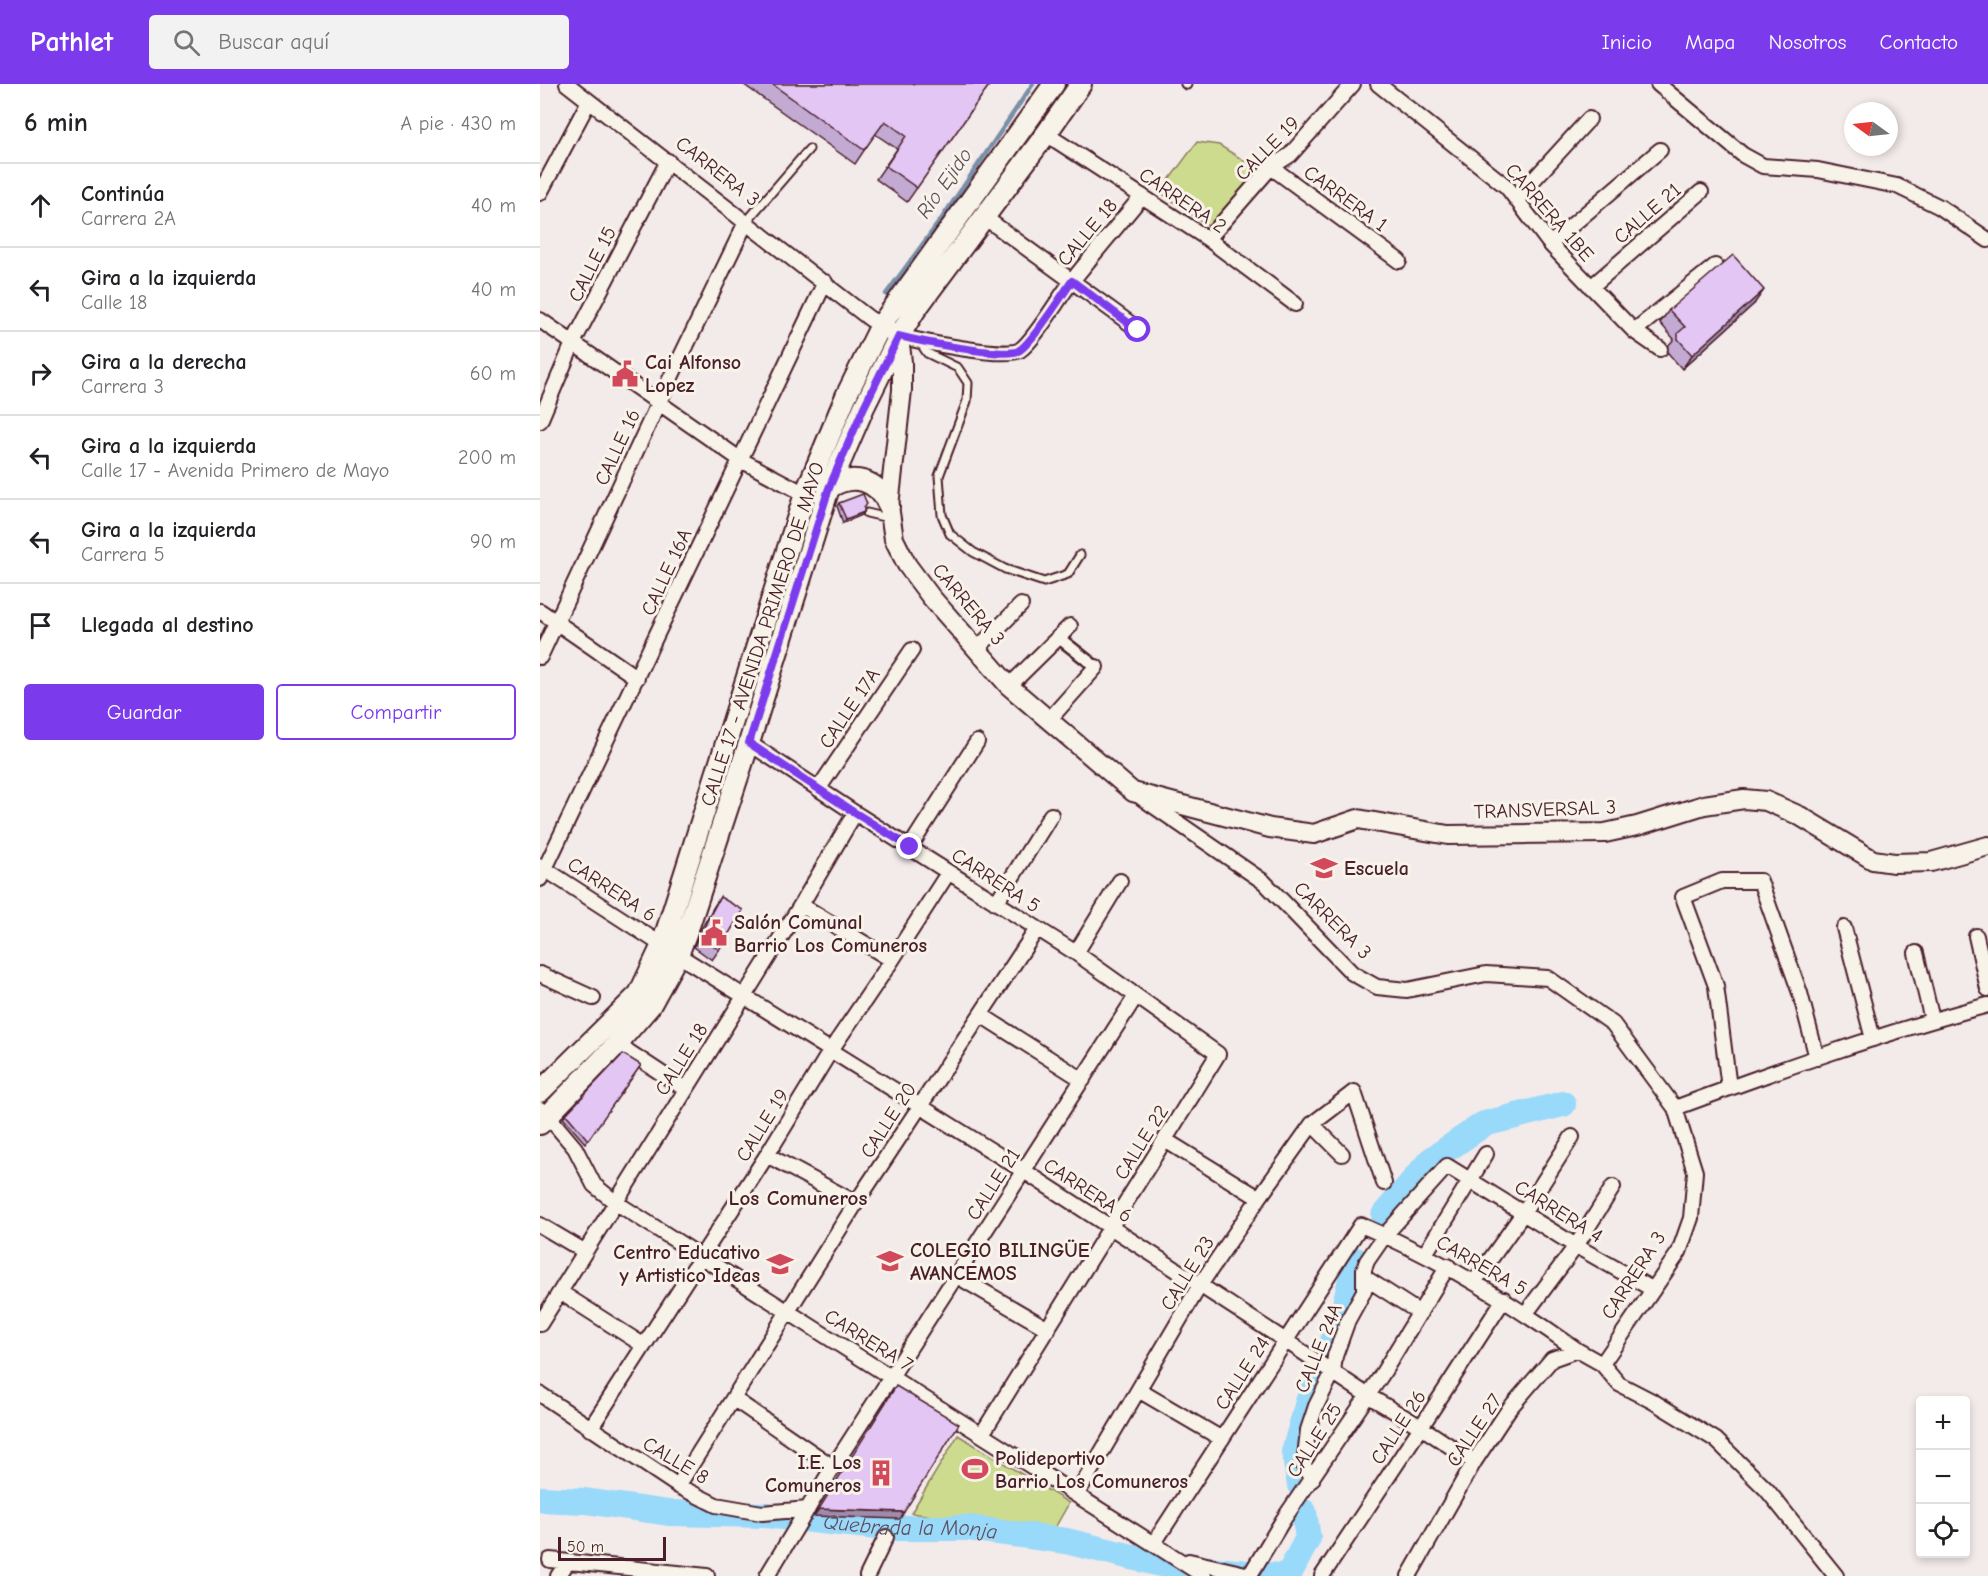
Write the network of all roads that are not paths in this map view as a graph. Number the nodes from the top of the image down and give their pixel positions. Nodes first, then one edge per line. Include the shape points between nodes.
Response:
1 (567, 84) edge
2 (1054, 84) edge
3 (1081, 84) edge
4 (1353, 84) edge
5 (1378, 84) edge
6 (1658, 84) edge
7 (589, 101) junction
8 (1589, 119) dead end
9 (1046, 134) junction
10 (808, 149) dead end
11 (1660, 150) dead end
12 (668, 161) junction
13 (1271, 167) junction
14 (1701, 192) dead end
15 (540, 193) edge
16 (1142, 196) junction
17 (1516, 199) junction
18 (984, 216) junction
19 (746, 222) junction
20 (1208, 239) junction
21 (1988, 240) edge
22 (1550, 244) junction
23 (1399, 261) dead end
24 (1715, 266) dead end
25 (1072, 281) junction
26 (825, 282) junction
27 (1591, 286) junction
28 (1295, 304) dead end
29 (540, 320) edge
30 (876, 322) junction
31 (1138, 330) dead end
32 (1634, 331) junction
33 (899, 336) junction
34 (919, 341) junction
35 (573, 343) junction
36 (1660, 349) dead end
37 (1019, 351) joint
38 (658, 404) junction
39 (540, 421) edge
40 (741, 460) junction
41 (801, 492) junction
42 (828, 499) junction
43 (867, 513) edge
44 (890, 513) junction
45 (1080, 555) dead end
46 (1021, 605) dead end
47 (540, 611) edge
48 (557, 622) junction
49 (1070, 626) dead end
50 (1059, 638) junction
51 (977, 649) junction
52 (912, 650) dead end
53 (540, 657) edge
54 (1096, 668) joint
55 (637, 678) junction
56 (1009, 686) junction
57 (1048, 721) junction
58 (977, 742) dead end
59 (749, 743) junction
60 (819, 788) junction
61 (1133, 792) junction
62 (855, 813) junction
63 (1051, 815) dead end
64 (910, 847) junction
65 (1985, 847) edge
66 (542, 871) edge
67 (948, 873) junction
68 (1120, 881) dead end
69 (996, 903) junction
70 (801, 905) junction
71 (1844, 928) dead end
72 (1037, 929) junction
73 (1976, 936) dead end
74 (670, 950) junction
75 (1076, 953) junction
76 (1916, 953) dead end
77 (892, 960) junction
78 (540, 974) edge
79 (1988, 989) edge
80 (744, 995) junction
81 (1136, 996) junction
82 (593, 998) dead end
83 (1988, 1005) edge
84 (981, 1015) junction
85 (1932, 1020) junction
86 (1873, 1039) junction
87 (617, 1044) junction
88 (831, 1050) junction
89 (1218, 1054) joint
90 (1816, 1058) junction
91 (1083, 1080) junction
92 (1729, 1088) junction
93 (685, 1089) junction
94 (540, 1092) edge
95 (921, 1106) junction
96 (1675, 1108) junction
97 (543, 1116) edge
98 (1312, 1124) junction
99 (1572, 1137) dead end
100 (1165, 1140) junction
101 (1342, 1154) dead end
102 (1486, 1154) dead end
103 (767, 1155) junction
104 (1024, 1171) junction
105 (1470, 1179) junction
106 (1384, 1183) dead end
107 (1613, 1187) dead end
108 (1259, 1198) junction
109 (615, 1202) junction
110 (856, 1203) junction
111 (1524, 1212) junction
112 (540, 1225) edge
113 (1360, 1225) joint
114 (1110, 1228) junction
115 (1385, 1235) junction
116 (1576, 1246) junction
117 (584, 1251) junction
118 (1425, 1254) junction
119 (700, 1256) junction
120 (1448, 1266) junction
121 (957, 1276) junction
122 (1364, 1277) junction
123 (1475, 1281) junction
124 (1200, 1285) junction
125 (1652, 1289) junction
126 (560, 1292) junction
127 (1504, 1299) junction
128 (789, 1312) junction
129 (1420, 1313) junction
130 (1526, 1313) junction
131 (540, 1324) edge
132 (1048, 1329) junction
133 (1286, 1341) junction
134 (643, 1345) junction
135 (1577, 1350) junction
136 (1602, 1364) junction
137 (1331, 1371) junction
138 (892, 1377) junction
139 (1140, 1391) junction
140 (540, 1394) edge
141 (1367, 1395) junction
142 (734, 1399) junction
143 (1421, 1427) junction
144 (590, 1429) junction
145 (982, 1434) junction
146 (1222, 1439) junction
147 (1474, 1462) junction
148 (833, 1467) junction
149 (1312, 1480) junction
150 (678, 1486) junction
151 (1077, 1494) junction
152 (805, 1513) junction
153 (886, 1537) dead end
154 (1154, 1543) junction
155 (550, 1560) dead end
156 (568, 1562) junction
157 (1193, 1568) edge
158 (558, 1576) edge
159 (591, 1576) edge
160 (707, 1576) edge
161 (767, 1576) edge
162 (867, 1576) edge
163 (1322, 1576) edge
164 (1408, 1576) edge
165 (1836, 1576) edge

1 - 7 street, CARRERA 3
2 - 30 main road, CALLE 17 - AVENIDA PRIMERO DE MAYO
3 - 9 main road, CALLE 17 - AVENIDA PRIMERO DE MAYO
4 - 13 street, CALLE 19 via 1290,155
5 - 17 street, CARRERA 1BE via 1507,187
6 - 21 street via 1743,155 1763,166 1818,170 1897,186 1940,207
7 - 12 street, CARRERA 3
7 - 15 street
8 - 17 street
9 - 16 street, CARRERA 2
9 - 18 main road, CALLE 17 - AVENIDA PRIMERO DE MAYO
10 - 19 lane
11 - 22 street
12 - 19 street, CARRERA 3
12 - 35 street, CALLE 15
13 - 20 street, CALLE 19
13 - 23 street, CARRERA 1
14 - 27 street, CALLE 21
16 - 20 street, CARRERA 2
16 - 25 street, CALLE 18
17 - 22 street, CARRERA 1BE
18 - 25 street
18 - 33 main road, CALLE 17 - AVENIDA PRIMERO DE MAYO
19 - 26 street, CARRERA 3
19 - 38 street, CALLE 16
20 - 28 street, CARRERA 2
22 - 27 street, CARRERA 1BE
24 - 32 street
25 - 31 street
25 - 37 street, CALLE 18
26 - 30 street, CARRERA 3
26 - 40 street, CALLE 16A
27 - 32 street, CARRERA 1BE
29 - 35 street
30 - 33 street, CARRERA 3
30 - 41 main road, CALLE 17 - AVENIDA PRIMERO DE MAYO
32 - 36 street, CARRERA 1BE
33 - 34 street, CARRERA 3
33 - 42 main road, CALLE 17 - AVENIDA PRIMERO DE MAYO via 864,407
33 - 44 street, CARRERA 3 via 902,390
34 - 37 street, CARRERA 3 via 1003,353
34 - 45 lane via 927,353 958,368 968,383 967,401 939,476 942,515 950,534 1005,569 1044,582 1068,574
35 - 38 street
35 - 39 street, CALLE 15
38 - 40 street
38 - 48 street, CALLE 16
40 - 41 street
40 - 55 street, CALLE 16A
41 - 74 main road, CALLE 17 - AVENIDA PRIMERO DE MAYO
42 - 44 main road via 846,480 864,480 880,490
42 - 59 main road, CALLE 17 - AVENIDA PRIMERO DE MAYO
43 - 44 lane
44 - 51 street, CARRERA 3 via 894,539 907,565
46 - 51 street
47 - 48 street
48 - 53 street, CALLE 16
48 - 55 street
49 - 50 street
50 - 54 street
50 - 56 street
51 - 56 street, CARRERA 3
52 - 60 street, CALLE 17A
54 - 57 street
55 - 66 street, CALLE 16A
56 - 57 street, CARRERA 3
57 - 61 street, CARRERA 3
58 - 64 street
59 - 60 street, CARRERA 5
59 - 74 main road, CALLE 17 - AVENIDA PRIMERO DE MAYO
60 - 62 street, CARRERA 5
61 - 65 street, TRANSVERSAL 3 via 1270,828 1314,834 1358,819 1448,835 1605,833 1704,805 1744,799 1766,801 1800,816 1873,860 1931,862
61 - 96 street, CARRERA 3 via 1264,882 1363,981 1377,987 1407,990 1486,974 1548,978 1613,1024
62 - 64 street, CARRERA 5
62 - 70 street, CALLE 18
63 - 69 street
64 - 67 street, CARRERA 5
66 - 74 street, CARRERA 6
67 - 69 street, CARRERA 5
67 - 77 street, CALLE 19
68 - 75 street
69 - 72 street, CARRERA 5
70 - 77 street
70 - 80 street, CALLE 18
71 - 86 street
72 - 75 street, CARRERA 5
72 - 84 street, CALLE 20
73 - 79 street
74 - 80 street, CARRERA 6
74 - 87 main road, CALLE 17 - AVENIDA PRIMERO DE MAYO via 651,1006
74 - 94 main road, CALLE 17 - AVENIDA PRIMERO DE MAYO via 639,994
75 - 81 street, CARRERA 5
76 - 85 street
77 - 88 street, CALLE 19
78 - 82 street
80 - 88 street, CARRERA 6
80 - 93 street, CALLE 18
81 - 89 street, CARRERA 5
81 - 91 street, CALLE 21
83 - 85 street
84 - 91 street
84 - 95 street, CALLE 20
85 - 86 street
86 - 90 street
87 - 93 street
87 - 97 main road, CALLE 17 - AVENIDA PRIMERO DE MAYO
88 - 95 street, CARRERA 6
88 - 103 street, CALLE 19
89 - 100 street, CALLE 22
90 - 92 street
90 - 92 street via 1800,993 1760,881 1722,881 1683,897 1716,986
91 - 104 street, CALLE 21
92 - 96 street
93 - 109 street, CALLE 18
95 - 104 street, CARRERA 6
95 - 110 street, CALLE 20
96 - 125 street, CARRERA 3 via 1695,1172 1691,1218 1679,1252
97 - 109 street, CARRERA 7 via 575,1148 594,1185
98 - 101 street
98 - 106 street, CALLE 23 via 1354,1092
98 - 108 street, CALLE 23
99 - 111 street
100 - 108 street
100 - 114 street, CALLE 22
102 - 105 street
103 - 110 street
103 - 119 street, CALLE 19
104 - 114 street, CARRERA 6
104 - 121 street, CALLE 21
105 - 111 street, CARRERA 4
105 - 115 street, CARRERA 4 via 1447,1166
105 - 118 street
107 - 116 street
108 - 124 street, CALLE 23
109 - 117 street, CALLE 18
109 - 119 street, CARRERA 7
110 - 128 street, CALLE 20
111 - 116 street, CARRERA 4
111 - 123 street
112 - 117 street
113 - 115 street, CARRERA 5
113 - 133 street, CALLE 24
114 - 124 street, CARRERA 6
114 - 132 street, CALLE 22
115 - 118 street, CARRERA 5
115 - 122 street, CALLE 24A via 1367,1261
116 - 125 street, CARRERA 4
116 - 130 street
117 - 126 street, CALLE 18
118 - 120 street, CARRERA 5
119 - 128 street, CARRERA 7
119 - 134 street, CALLE 19
120 - 123 street, CARRERA 5
120 - 129 street, CALLE 25
121 - 132 street
121 - 138 street, CALLE 21
122 - 129 street
122 - 137 street, CALLE 24A via 1364,1291 1348,1320
123 - 127 street, CARRERA 5
124 - 133 street, CARRERA 6
124 - 139 street, CALLE 23
125 - 136 street, CARRERA 3
126 - 131 street, CALLE 18
126 - 134 street
127 - 130 street, CARRERA 5
127 - 143 street, CALLE 26
128 - 138 street, CARRERA 7
128 - 142 street, CALLE 20
129 - 141 street, CALLE 25
130 - 135 street, CARRERA 5
132 - 145 street, CALLE 22
133 - 137 street, CARRERA 6
133 - 146 street, CALLE 24
134 - 144 street, CALLE 19
135 - 136 street
135 - 147 street, CALLE 27 via 1552,1359 1509,1409
136 - 165 street via 1619,1384 1716,1440 1767,1490
137 - 141 street, CARRERA 6
137 - 149 street, CALLE 24A via 1308,1430 1304,1466
138 - 145 street, CARRERA 7
138 - 148 street, CALLE 21
139 - 146 street
139 - 151 street, CALLE 23
140 - 144 street, CALLE 8
141 - 143 street, CARRERA 6
141 - 149 street, CALLE 25
142 - 148 street
142 - 150 street, CALLE 20
143 - 147 street, CARRERA 6
143 - 163 street, CALLE 26
144 - 150 street, CALLE 8
145 - 151 street, CARRERA 7
146 - 154 street, CALLE 24
147 - 164 street, CALLE 27
148 - 152 street, CALLE 21
149 - 157 street, CALLE 25 via 1250,1575
150 - 152 street, CALLE 8 via 716,1506 762,1513
151 - 154 street, CARRERA 7
152 - 161 street, CALLE 21
153 - 162 street
154 - 157 street, CARRERA 7
155 - 156 street
156 - 158 street
156 - 159 street
156 - 160 street

